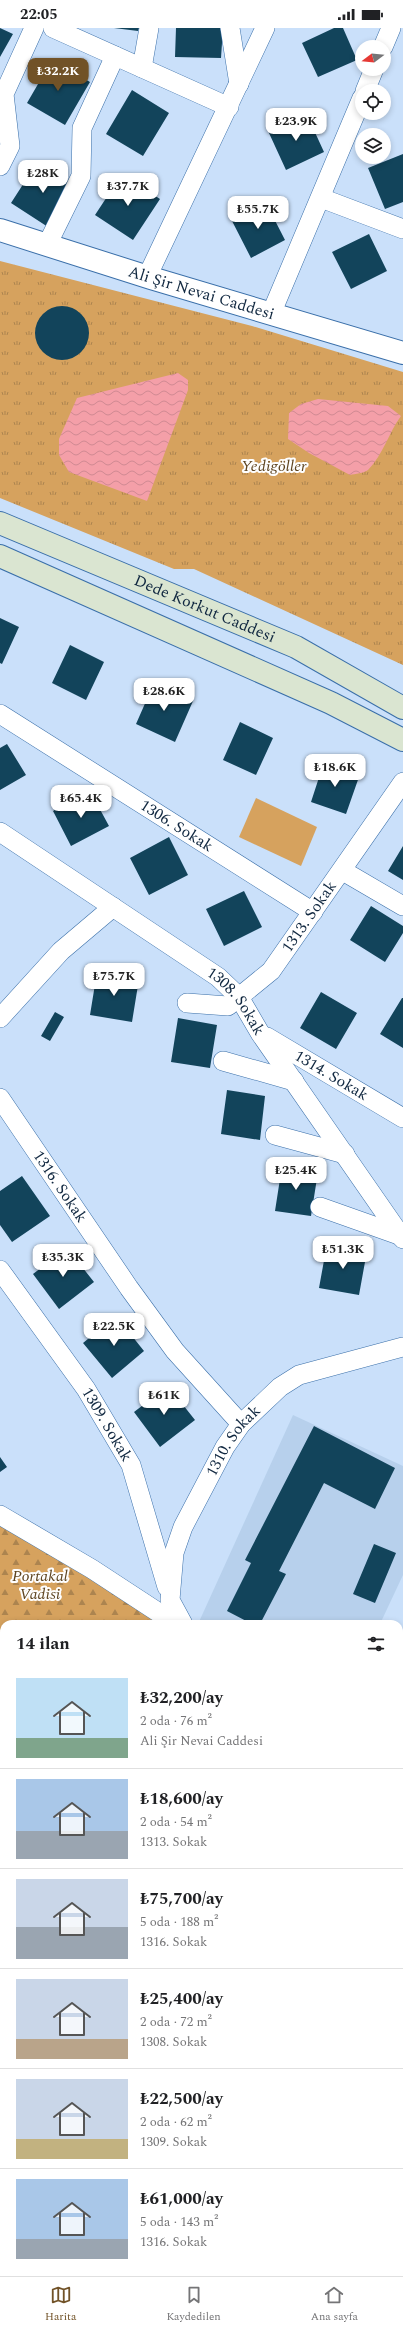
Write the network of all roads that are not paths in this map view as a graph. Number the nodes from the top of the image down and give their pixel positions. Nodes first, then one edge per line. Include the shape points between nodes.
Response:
1 (34, 28) edge
2 (54, 28) edge
3 (150, 28) edge
4 (230, 28) edge
5 (265, 28) edge
6 (392, 28) edge
7 (403, 32) edge
8 (386, 40) edge
9 (114, 56) junction
10 (142, 68) junction
11 (239, 84) junction
12 (229, 107) junction
13 (355, 115) edge
14 (0, 166) edge
15 (321, 198) junction
16 (403, 229) edge
17 (0, 230) edge
18 (47, 245) junction
19 (147, 277) junction
20 (271, 314) junction
21 (403, 353) edge
22 (0, 523) edge
23 (0, 556) edge
24 (403, 708) edge
25 (0, 714) edge
26 (403, 740) edge
27 (403, 782) edge
28 (0, 832) edge
29 (343, 871) junction
30 (403, 906) edge
31 (113, 907) junction
32 (313, 912) junction
33 (239, 997) junction
34 (187, 1003) dead end
35 (0, 1018) edge
36 (260, 1033) junction
37 (223, 1061) dead end
38 (294, 1081) junction
39 (0, 1098) edge
40 (403, 1118) edge
41 (275, 1134) dead end
42 (346, 1154) junction
43 (320, 1207) dead end
44 (401, 1237) edge
45 (0, 1270) edge
46 (403, 1348) edge
47 (241, 1424) junction
48 (0, 1515) edge
49 (170, 1600) junction
50 (170, 1620) edge
51 (181, 1620) edge

1 - 14 street via 4,94 10,146
2 - 9 street
3 - 10 street
4 - 11 street
5 - 11 street
6 - 7 street
6 - 8 street
9 - 10 street
9 - 18 street via 82,128 81,176
10 - 12 street
11 - 12 street
12 - 19 street
13 - 15 street
15 - 16 street
15 - 20 street
17 - 18 street, Ali Şir Nevai Caddesi
18 - 19 street, Ali Şir Nevai Caddesi
19 - 20 street, Ali Şir Nevai Caddesi
20 - 21 street, Ali Şir Nevai Caddesi
22 - 24 main road, Dede Korkut Caddesi via 296,647
23 - 26 main road, Dede Korkut Caddesi via 331,703
25 - 32 street, 1306. Sokak
27 - 29 street, 1313. Sokak
28 - 31 street, 1308. Sokak
29 - 30 street
29 - 32 street, 1313. Sokak
31 - 33 street, 1308. Sokak via 218,977
31 - 35 street via 61,951
32 - 33 street, 1313. Sokak via 271,971
33 - 34 street, 1313. Sokak via 228,1006
33 - 36 street, 1308. Sokak
36 - 38 street, 1308. Sokak
36 - 40 street, 1314. Sokak
37 - 38 street
38 - 42 street, 1308. Sokak
39 - 47 street, 1316. Sokak via 175,1351
41 - 42 street
42 - 44 street, 1308. Sokak
43 - 44 street
45 - 49 street, 1309. Sokak via 86,1389 131,1465
46 - 47 street, 1310. Sokak via 299,1375 280,1387
47 - 49 street, 1310. Sokak via 225,1447 183,1527 174,1553
48 - 50 street via 92,1569
49 - 51 street

